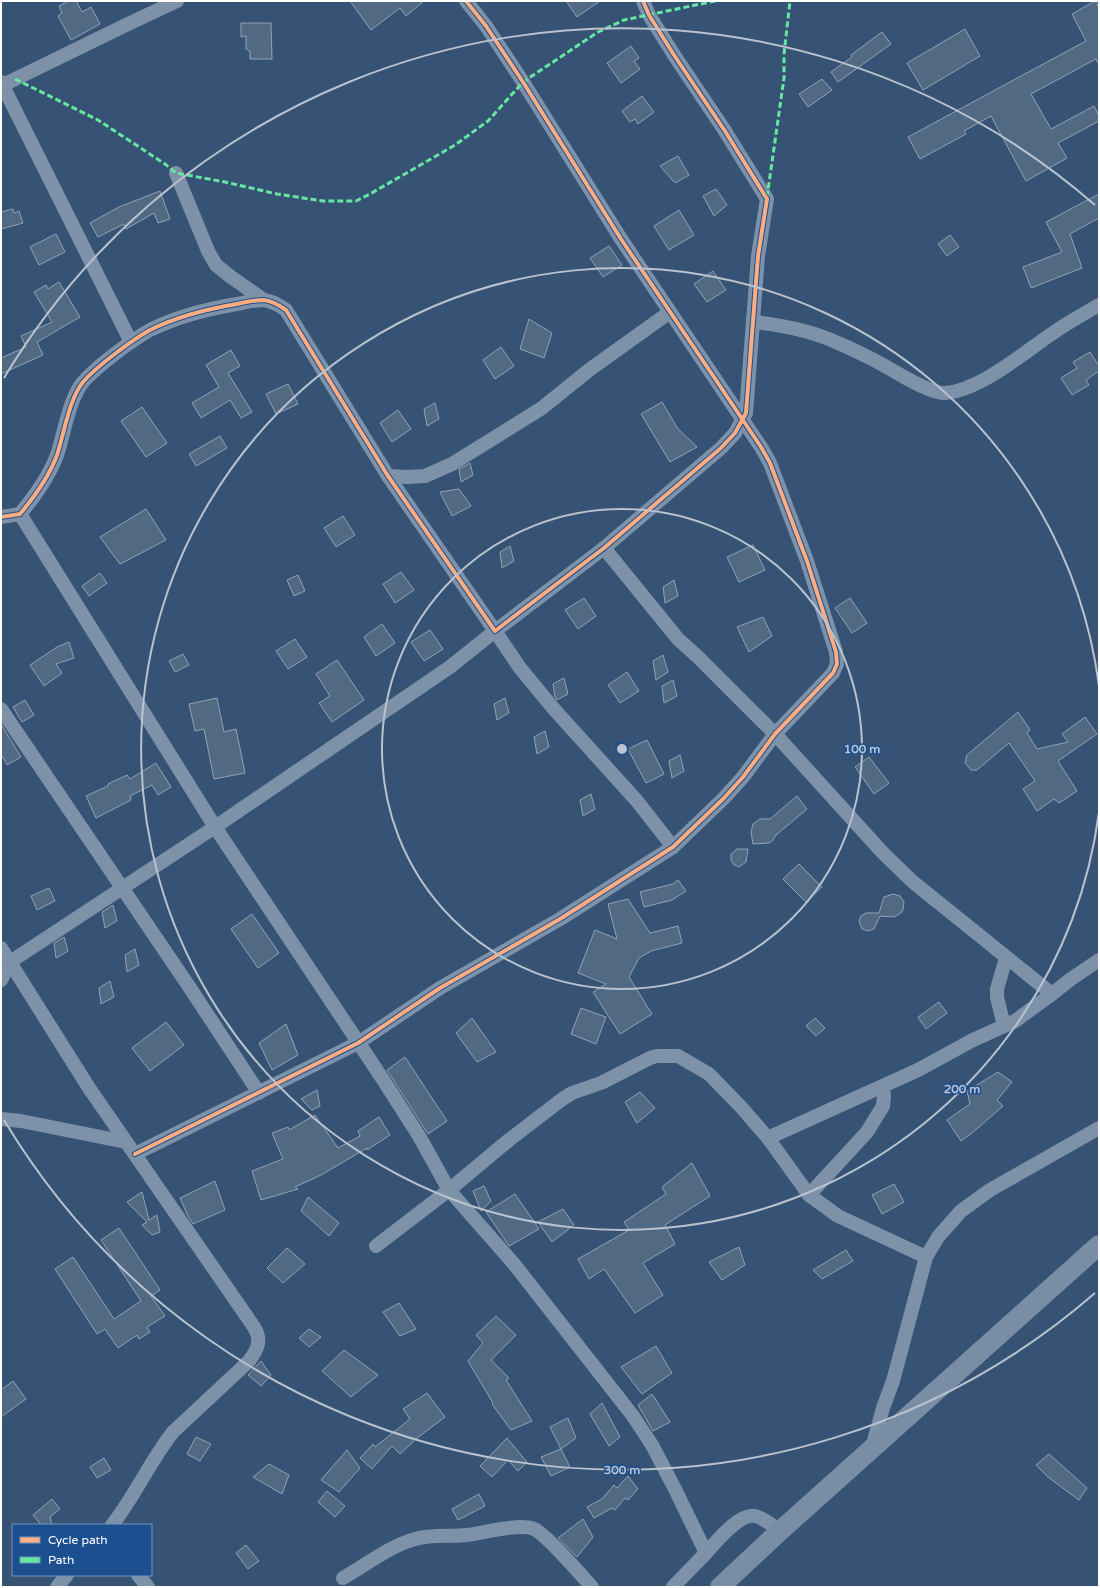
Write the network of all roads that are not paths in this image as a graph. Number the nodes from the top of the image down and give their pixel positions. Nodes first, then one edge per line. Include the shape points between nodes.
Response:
1 (177, 1) edge
2 (466, 1) edge
3 (643, 1) edge
4 (2, 84) edge
5 (176, 173) dead end
6 (264, 300) junction
7 (1099, 305) edge
8 (670, 312) junction
9 (753, 322) junction
10 (131, 342) junction
11 (743, 420) junction
12 (388, 476) junction
13 (20, 514) junction
14 (1, 517) edge
15 (604, 548) junction
16 (495, 631) junction
17 (1, 709) edge
18 (775, 734) junction
19 (214, 827) junction
20 (673, 847) junction
21 (121, 888) junction
22 (1, 948) edge
23 (1006, 958) junction
24 (1099, 960) edge
25 (10, 962) junction
26 (1, 980) edge
27 (1052, 994) junction
28 (1004, 1026) junction
29 (358, 1043) junction
30 (883, 1087) junction
31 (259, 1093) junction
32 (1, 1118) edge
33 (1099, 1128) edge
34 (768, 1138) junction
35 (126, 1142) junction
36 (135, 1154) junction
37 (449, 1190) junction
38 (809, 1195) junction
39 (1099, 1245) edge
40 (376, 1246) dead end
41 (926, 1257) junction
42 (872, 1448) junction
43 (113, 1524) edge
44 (780, 1531) junction
45 (706, 1553) junction
46 (65, 1576) edge
47 (139, 1576) edge
48 (343, 1578) dead end
49 (57, 1587) edge
50 (148, 1587) edge
51 (592, 1587) edge
52 (673, 1587) edge
53 (720, 1587) edge

1 - 4 street
2 - 8 street via 523,82
3 - 9 street via 674,56 725,131 766,199
4 - 10 street
5 - 6 street via 216,265
6 - 10 street via 206,309 150,330
6 - 12 street via 276,303 286,310
7 - 9 street via 1061,327 984,380 944,393 923,387 837,342 807,331
8 - 11 street
8 - 12 street via 589,370 542,408 452,464 425,476
9 - 11 street via 747,406
10 - 13 street via 83,382 73,402 56,456 39,491
11 - 15 street via 721,448
11 - 18 street via 762,447 775,477 807,561 836,652 837,664 833,673
12 - 16 street
13 - 14 street
13 - 19 street
15 - 16 street
15 - 18 street via 678,639
16 - 19 street via 450,667
16 - 20 street via 520,668 637,801
17 - 21 street
18 - 20 street via 743,778
18 - 23 street via 883,853 913,882
19 - 21 street
19 - 29 street
20 - 29 street via 560,919 440,988
21 - 25 street
21 - 31 street
22 - 25 street
23 - 27 street
23 - 28 street via 997,989
24 - 27 street
25 - 26 street
25 - 35 street
27 - 28 street
28 - 30 street
29 - 31 street
29 - 37 street via 419,1136
30 - 34 street
30 - 38 street via 883,1106 867,1132
31 - 36 street
32 - 35 street
33 - 41 street via 990,1190 960,1211 938,1237
34 - 37 street via 709,1074 678,1056 657,1056 561,1100
34 - 38 street
35 - 36 street
36 - 43 street via 258,1333 259,1342 249,1361 173,1432
37 - 40 street
37 - 45 street via 514,1264 633,1416 652,1445
38 - 41 street via 838,1216
39 - 42 main road
41 - 42 street
42 - 44 main road
44 - 45 street via 762,1518 744,1518 735,1523
44 - 53 main road
45 - 52 street
46 - 49 street
47 - 50 street
48 - 51 street via 415,1539 524,1527 538,1532

